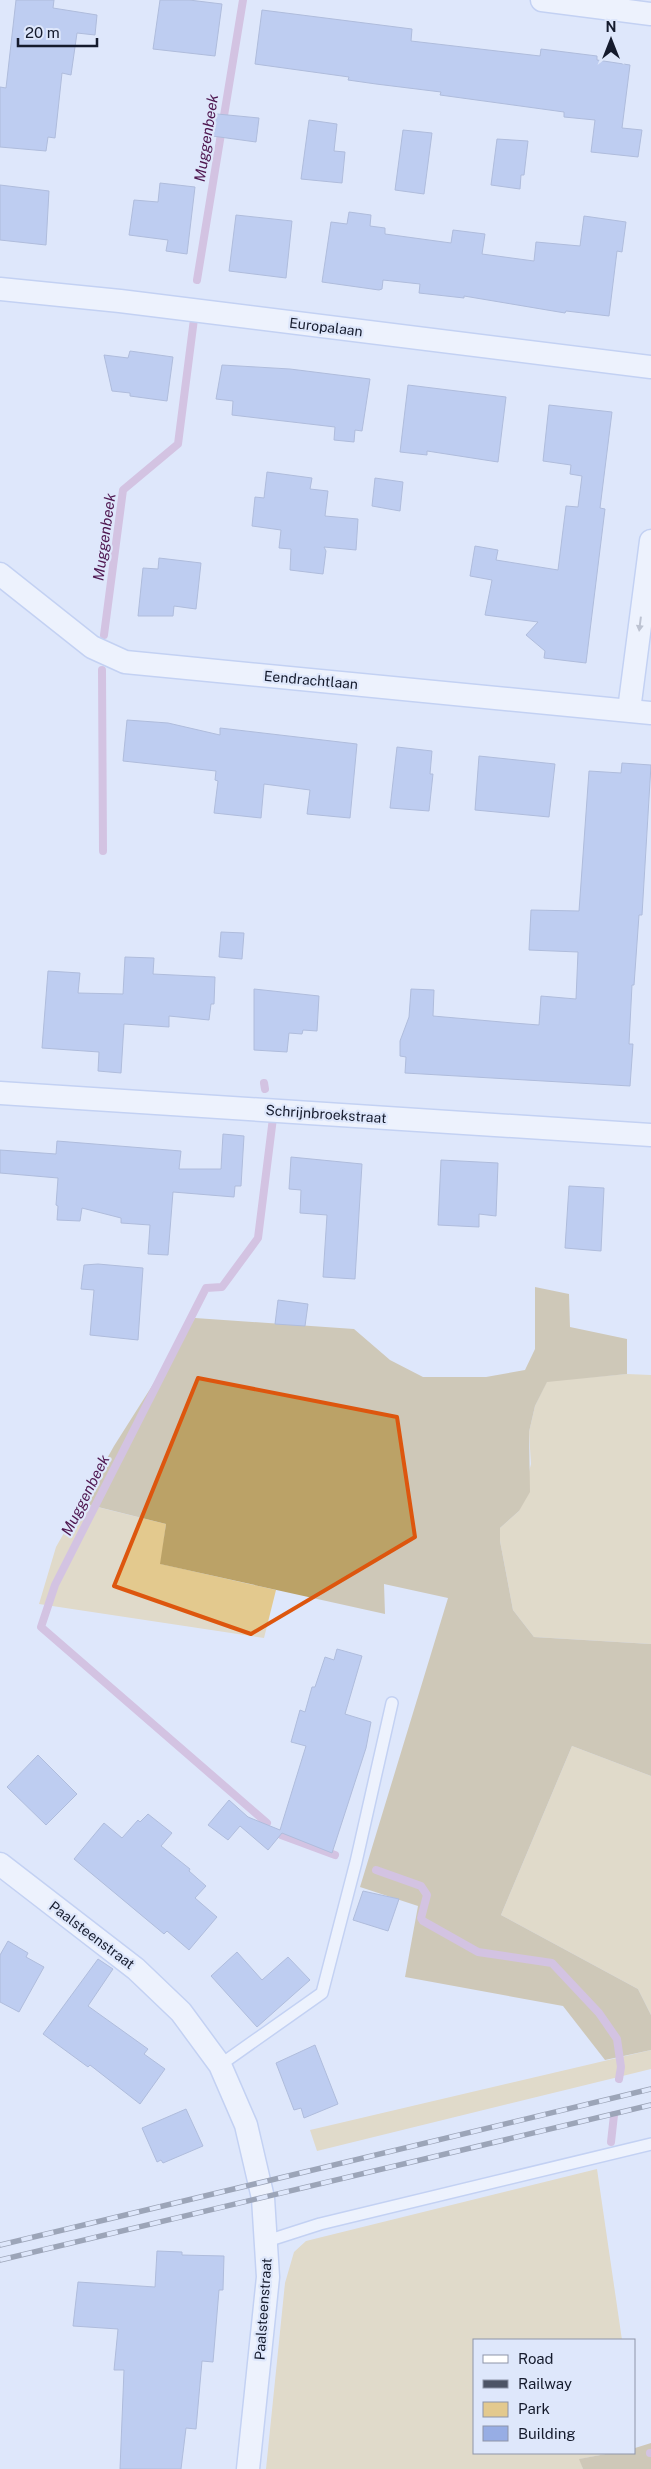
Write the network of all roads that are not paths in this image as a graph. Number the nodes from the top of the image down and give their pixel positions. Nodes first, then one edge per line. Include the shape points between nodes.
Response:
1 (542, 0) edge
2 (651, 14) edge
3 (0, 289) edge
4 (651, 367) edge
5 (651, 540) edge
6 (0, 574) edge
7 (629, 710) junction
8 (651, 713) edge
9 (0, 1093) edge
10 (651, 1134) edge
11 (392, 1703) dead end
12 (0, 1864) edge
13 (220, 2065) junction
14 (651, 2144) edge
15 (267, 2241) junction
16 (248, 2469) edge

1 - 2 street
3 - 4 street, Europalaan
5 -> 7 street
6 - 7 street, Eendrachtlaan via 92,647 125,662
7 - 8 street, Eendrachtlaan
9 - 10 street, Schrijnbroekstraat
11 - 13 lane via 322,1994
12 - 13 street, Paalsteenstraat via 136,1969 181,2012
13 - 15 street, Paalsteenstraat via 246,2125 263,2198
14 - 15 lane via 329,2222
15 - 16 street, Paalsteenstraat via 268,2277

